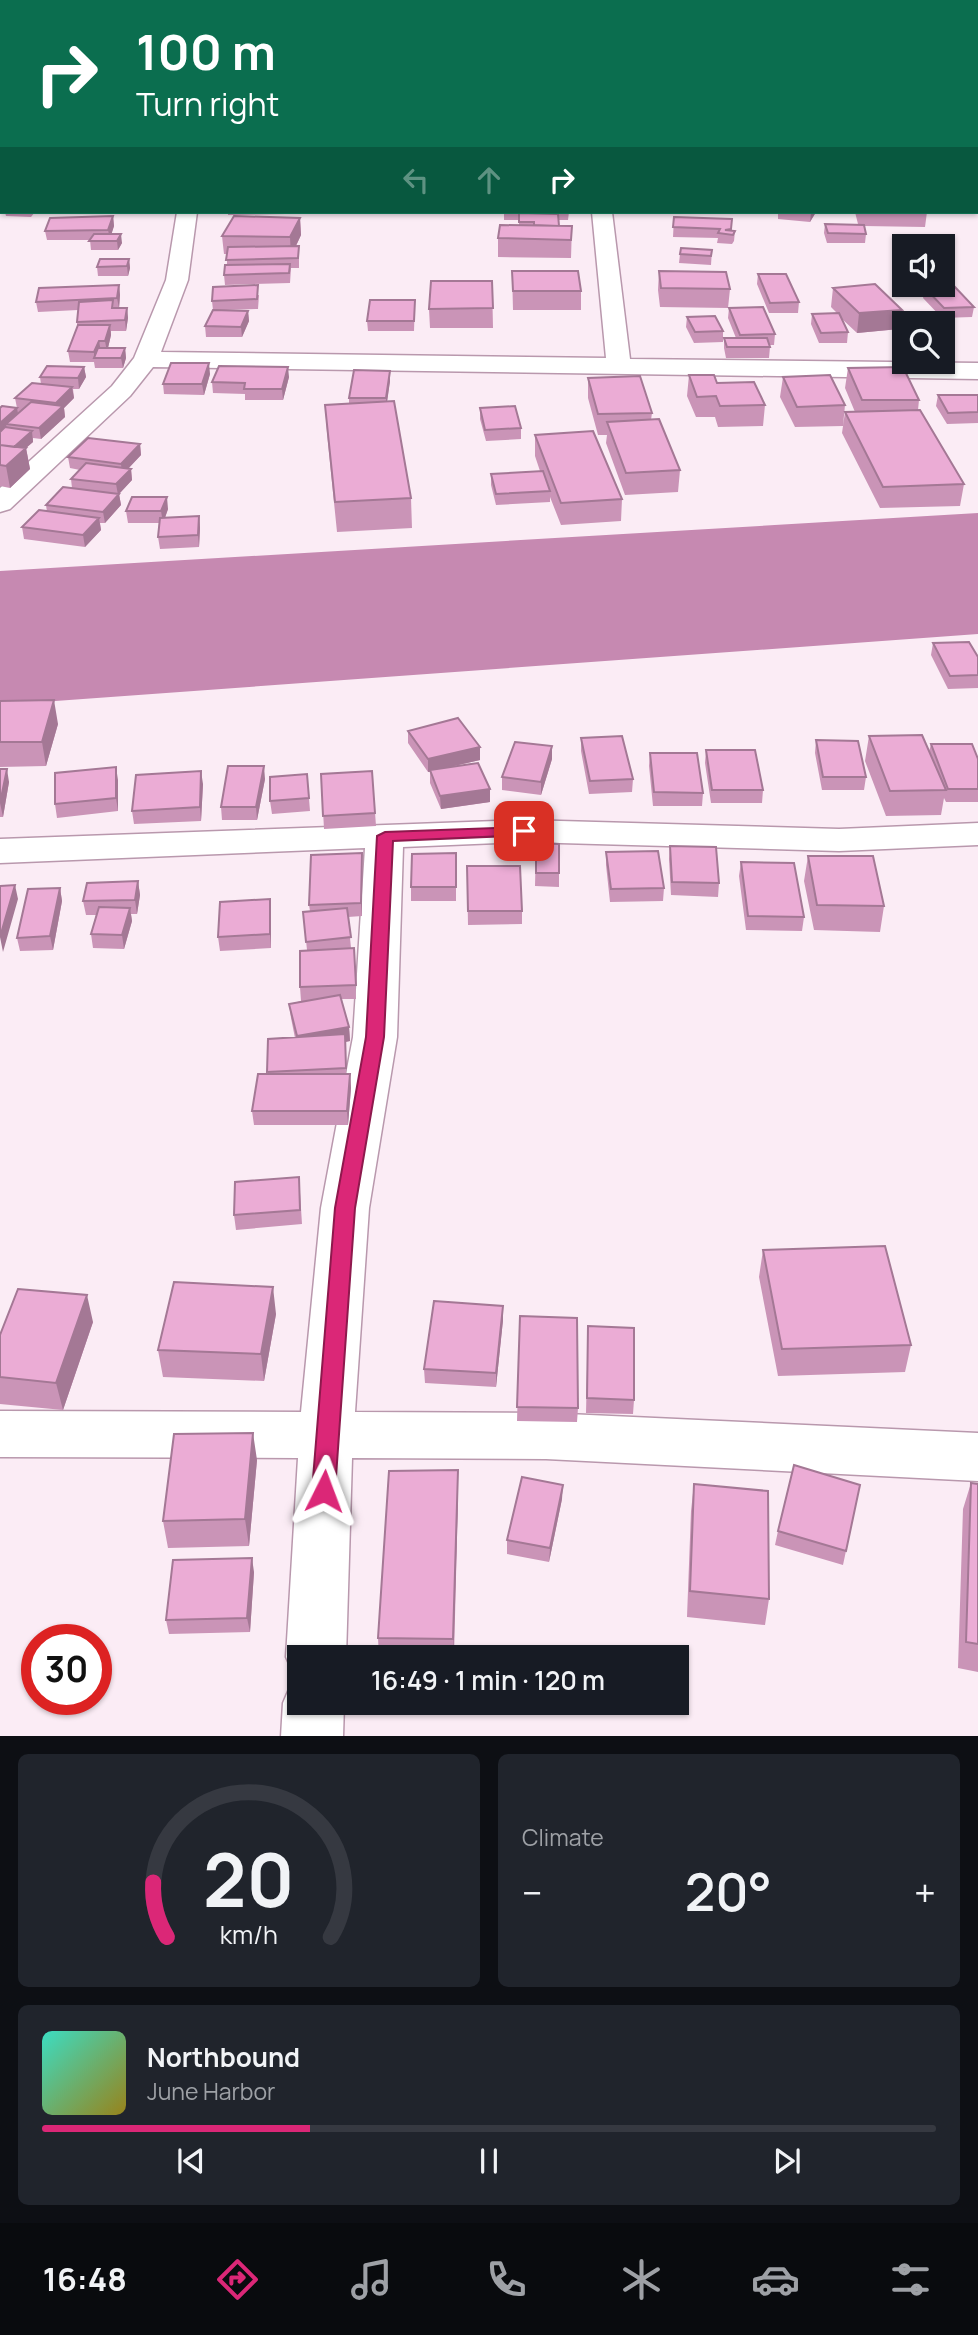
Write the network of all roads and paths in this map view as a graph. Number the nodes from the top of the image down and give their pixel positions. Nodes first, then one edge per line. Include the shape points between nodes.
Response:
1 (187, 214) edge
2 (601, 214) edge
3 (146, 359) junction
4 (619, 368) junction
5 (978, 371) edge
6 (0, 503) edge
7 (978, 834) edge
8 (385, 836) junction
9 (0, 851) edge
10 (0, 1434) edge
11 (326, 1435) junction
12 (978, 1457) edge
13 (317, 1645) edge
14 (313, 1715) edge
15 (312, 1736) edge

1 - 3 street via 177,280
2 - 4 street
3 - 4 street
3 - 6 street via 121,391
4 - 5 street
7 - 8 street via 839,840 524,831
8 - 9 street
8 - 11 street via 375,1037 345,1208
10 - 11 street
11 - 12 street via 547,1436
11 - 13 street
14 - 15 street

